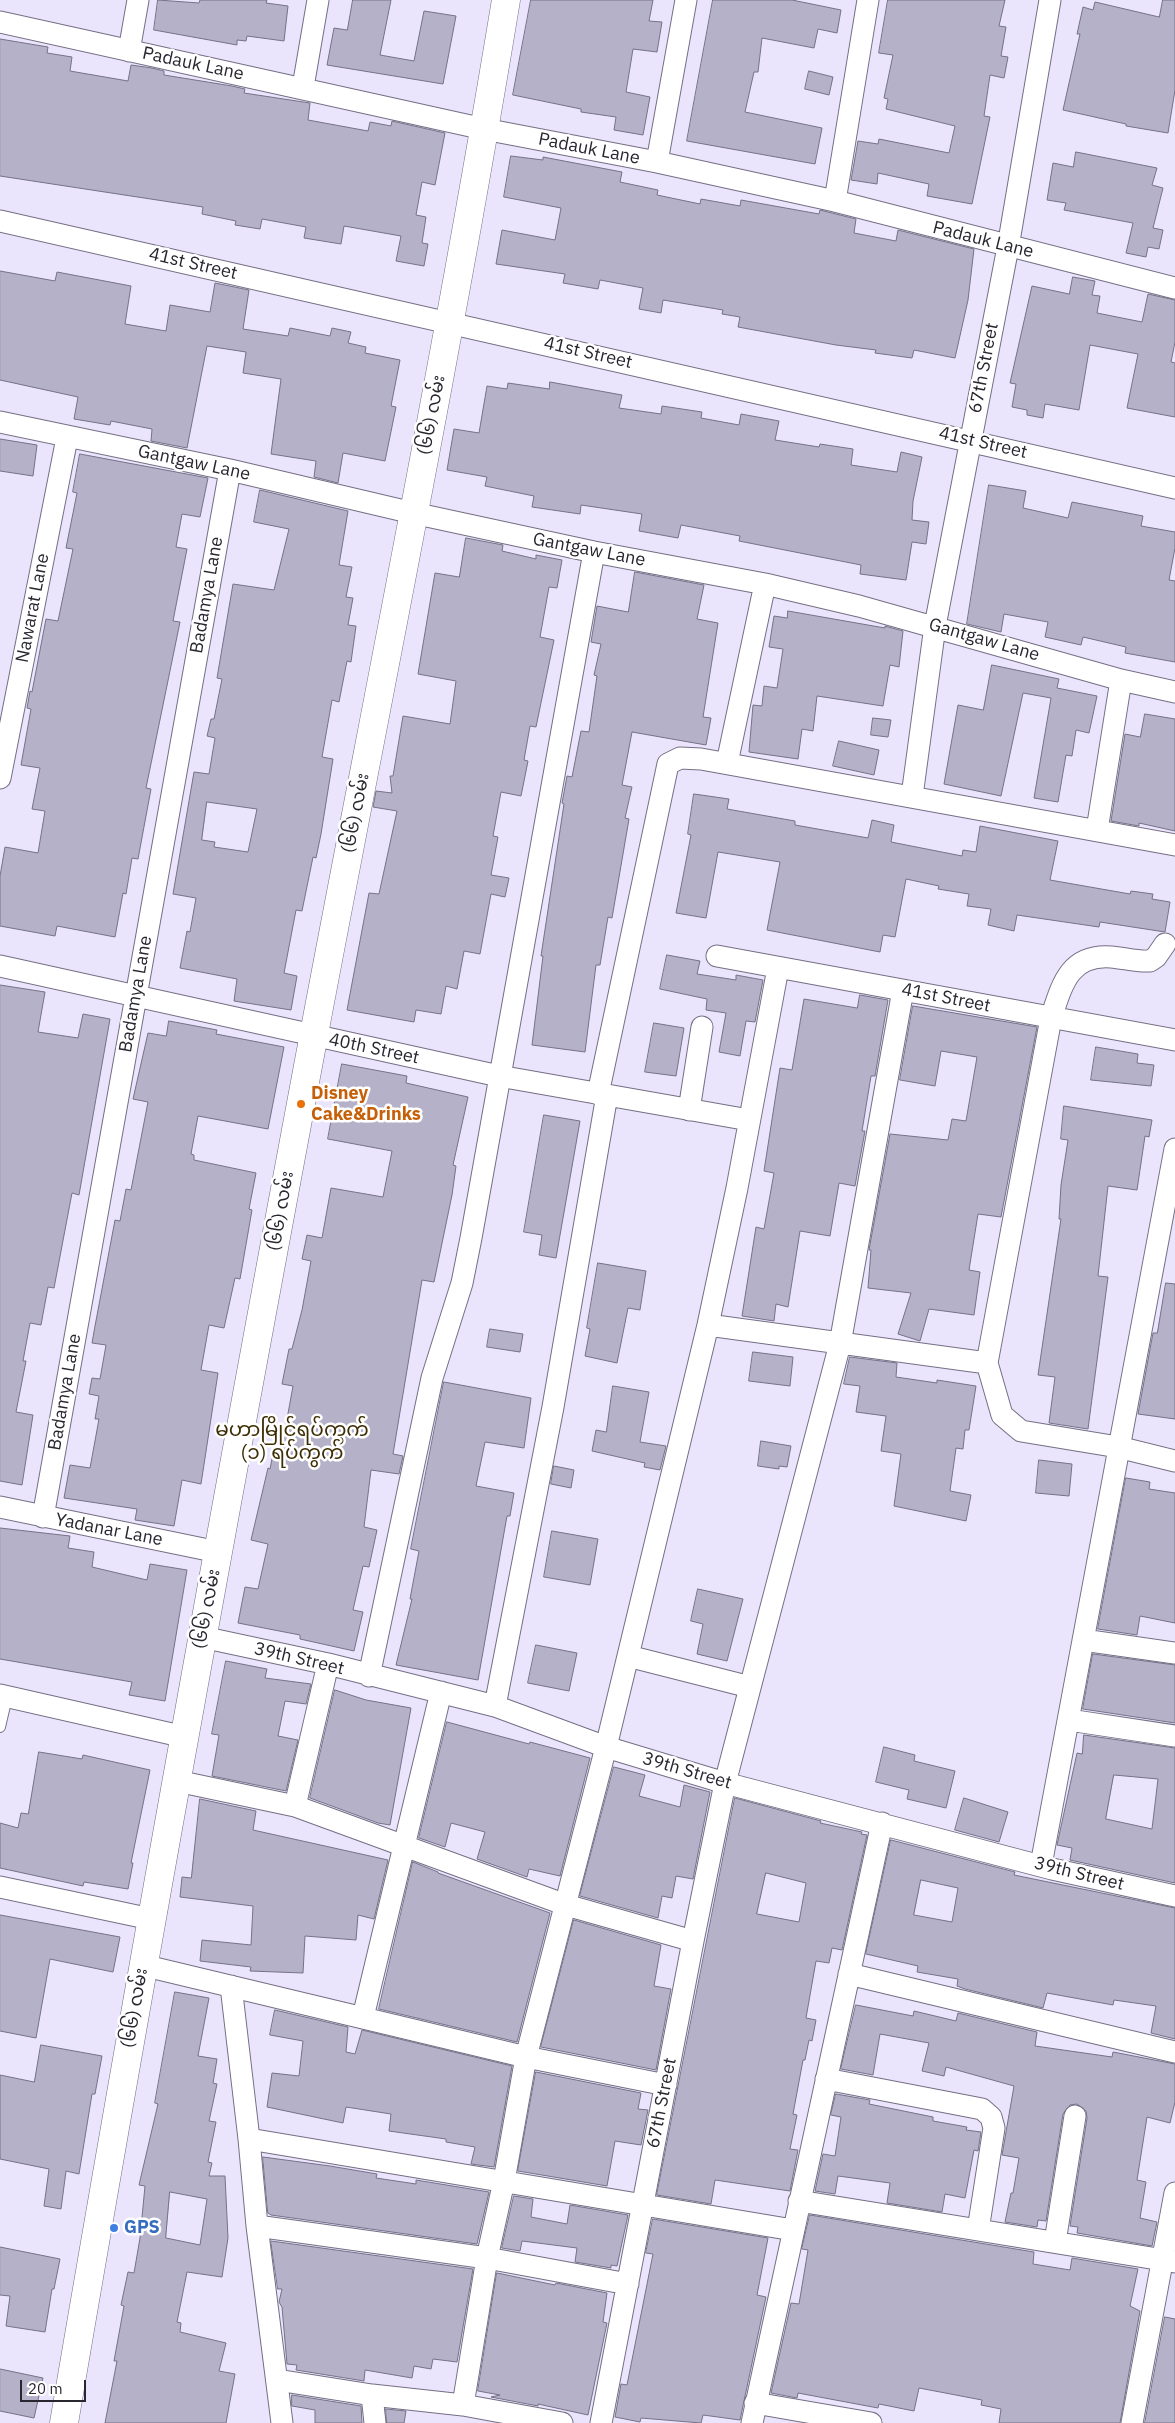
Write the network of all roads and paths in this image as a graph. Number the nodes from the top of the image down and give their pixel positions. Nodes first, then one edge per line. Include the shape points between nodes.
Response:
1 (138, 0) edge
2 (318, 0) edge
3 (506, 0) edge
4 (686, 0) edge
5 (868, 0) edge
6 (1050, 0) edge
7 (0, 22) edge
8 (129, 51) junction
9 (303, 87) junction
10 (484, 129) junction
11 (657, 162) junction
12 (835, 202) junction
13 (0, 221) edge
14 (1008, 247) junction
15 (1175, 288) edge
16 (449, 322) junction
17 (0, 422) edge
18 (66, 438) junction
19 (970, 440) junction
20 (230, 470) junction
21 (1175, 488) edge
22 (413, 514) junction
23 (594, 552) junction
24 (765, 584) junction
25 (935, 626) junction
26 (1121, 680) junction
27 (1175, 692) edge
28 (727, 764) junction
29 (0, 778) edge
30 (912, 796) junction
31 (1097, 830) junction
32 (1175, 845) edge
33 (1165, 944) dead end
34 (717, 956) dead end
35 (0, 966) edge
36 (778, 968) junction
37 (904, 990) junction
38 (136, 997) junction
39 (1052, 1018) junction
40 (702, 1027) dead end
41 (314, 1035) junction
42 (1175, 1040) edge
43 (499, 1076) junction
44 (602, 1094) junction
45 (689, 1110) junction
46 (749, 1120) junction
47 (1175, 1149) edge
48 (708, 1325) junction
49 (840, 1344) junction
50 (987, 1363) junction
51 (1118, 1447) junction
52 (1175, 1461) edge
53 (0, 1507) edge
54 (43, 1517) junction
55 (218, 1552) junction
56 (202, 1637) junction
57 (1083, 1640) junction
58 (1175, 1653) edge
59 (628, 1656) junction
60 (328, 1664) junction
61 (369, 1676) junction
62 (750, 1687) junction
63 (442, 1692) junction
64 (4, 1696) edge
65 (495, 1706) junction
66 (1069, 1720) junction
67 (0, 1727) edge
68 (1175, 1736) edge
69 (185, 1737) junction
70 (606, 1747) junction
71 (177, 1781) junction
72 (726, 1783) junction
73 (295, 1806) junction
74 (882, 1823) junction
75 (406, 1846) junction
76 (1041, 1865) junction
77 (0, 1887) edge
78 (1175, 1896) edge
79 (566, 1905) junction
80 (151, 1919) junction
81 (693, 1941) junction
82 (142, 1965) junction
83 (850, 1974) junction
84 (231, 1986) junction
85 (363, 2017) junction
86 (1175, 2052) edge
87 (526, 2057) junction
88 (826, 2079) junction
89 (666, 2085) junction
90 (1075, 2116) dead end
91 (249, 2139) junction
92 (504, 2181) junction
93 (1175, 2193) edge
94 (799, 2201) junction
95 (643, 2206) junction
96 (257, 2226) junction
97 (793, 2230) junction
98 (978, 2230) junction
99 (1055, 2242) junction
100 (487, 2258) junction
101 (1169, 2261) edge
102 (628, 2284) junction
103 (277, 2380) junction
104 (372, 2395) junction
105 (463, 2405) junction
106 (753, 2413) edge
107 (64, 2423) edge
108 (282, 2423) edge
109 (375, 2423) edge
110 (562, 2423) edge
111 (601, 2423) edge
112 (871, 2423) edge
113 (1132, 2423) edge

1 - 8 street
2 - 9 street
3 - 10 street, (၆၆) လမ်း
4 - 11 street
5 - 12 street
6 - 14 street, 67th Street
7 - 8 street, Padauk Lane
8 - 9 street, Padauk Lane
9 - 10 street, Padauk Lane
10 - 11 street, Padauk Lane
10 - 16 street, (၆၆) လမ်း
11 - 12 street, Padauk Lane
12 - 14 street, Padauk Lane
13 - 16 street, 41st Street
14 - 15 street, Padauk Lane
14 - 19 street, 67th Street
16 - 19 street, 41st Street
16 - 22 street, (၆၆) လမ်း
17 - 18 street, Gantgaw Lane
18 - 20 street, Gantgaw Lane
18 - 29 street, Nawarat Lane
19 - 21 street, 41st Street
19 - 25 street, 67th Street
20 - 22 street, Gantgaw Lane
20 - 38 street, Badamya Lane
22 - 23 street, Gantgaw Lane
22 - 41 street, (၆၆) လမ်း
23 - 24 street, Gantgaw Lane
23 - 43 street
24 - 25 street, Gantgaw Lane
24 - 28 street
25 - 26 street, Gantgaw Lane
25 - 30 street, 67th Street
26 - 27 street, Gantgaw Lane
26 - 31 street
28 - 30 street
28 - 44 street via 680,758 668,764
30 - 31 street
31 - 32 street
33 - 39 street via 1150,961 1088,958 1064,979
34 - 36 street, 41st Street
35 - 38 street, 40th Street
36 - 37 street, 41st Street
36 - 46 street
37 - 39 street, 41st Street
37 - 49 street, 67th Street
38 - 41 street, 40th Street
38 - 54 street, Badamya Lane
39 - 42 street, 41st Street
39 - 50 street
40 - 45 street
41 - 43 street, 40th Street
41 - 55 street, (၆၆) လမ်း
43 - 44 street, 40th Street
43 - 61 street via 462,1283 432,1378
44 - 45 street, 40th Street
44 - 65 street via 553,1407
45 - 46 street, 40th Street
46 - 48 street
47 - 51 street
48 - 49 street
48 - 59 street
49 - 50 street
49 - 62 street, 67th Street
50 - 51 street via 1002,1415 1021,1432
51 - 52 street
51 - 57 street
53 - 54 street, Yadanar Lane
54 - 55 street, Yadanar Lane
55 - 56 street, (၆၆) လမ်း
56 - 60 street, 39th Street
56 - 69 street, (၆၆) လမ်း
57 - 58 street
57 - 66 street
59 - 62 street
59 - 70 street
60 - 61 street, 39th Street
60 - 73 street
61 - 63 street, 39th Street
62 - 72 street, 67th Street
63 - 65 street, 39th Street
63 - 75 street
64 - 67 lane
64 - 69 street
65 - 70 street, 39th Street
66 - 68 street
66 - 76 street
69 - 71 street, (၆၆) လမ်း
70 - 72 street, 39th Street
70 - 79 street
71 - 73 street
71 - 80 street, (၆၆) လမ်း
72 - 74 street, 39th Street
72 - 81 street, 67th Street
73 - 75 street
74 - 76 street, 39th Street
74 - 83 street
75 - 79 street
75 - 85 street
76 - 78 street, 39th Street
77 - 80 street
79 - 81 street
79 - 87 street
80 - 82 street, (၆၆) လမ်း
81 - 89 street, 67th Street
82 - 84 street
82 - 107 street, (၆၆) လမ်း
83 - 86 street
83 - 88 street
84 - 85 street
84 - 91 street
85 - 87 street
87 - 89 street
87 - 92 street
88 - 94 street
88 - 98 street via 982,2109 991,2117 994,2128
89 - 95 street, 67th Street
90 - 99 street
91 - 92 street
91 - 96 street
92 - 95 street
92 - 100 street
93 - 101 street
94 - 97 street
94 - 98 street
95 - 97 street
95 - 102 street, 67th Street
96 - 100 street
96 - 103 street
97 - 106 street
98 - 99 street
99 - 101 street
100 - 102 street
100 - 105 street
101 - 113 street
102 - 111 street, 67th Street
103 - 104 street
103 - 108 street
104 - 105 street
104 - 109 street
105 - 110 street
106 - 112 street

